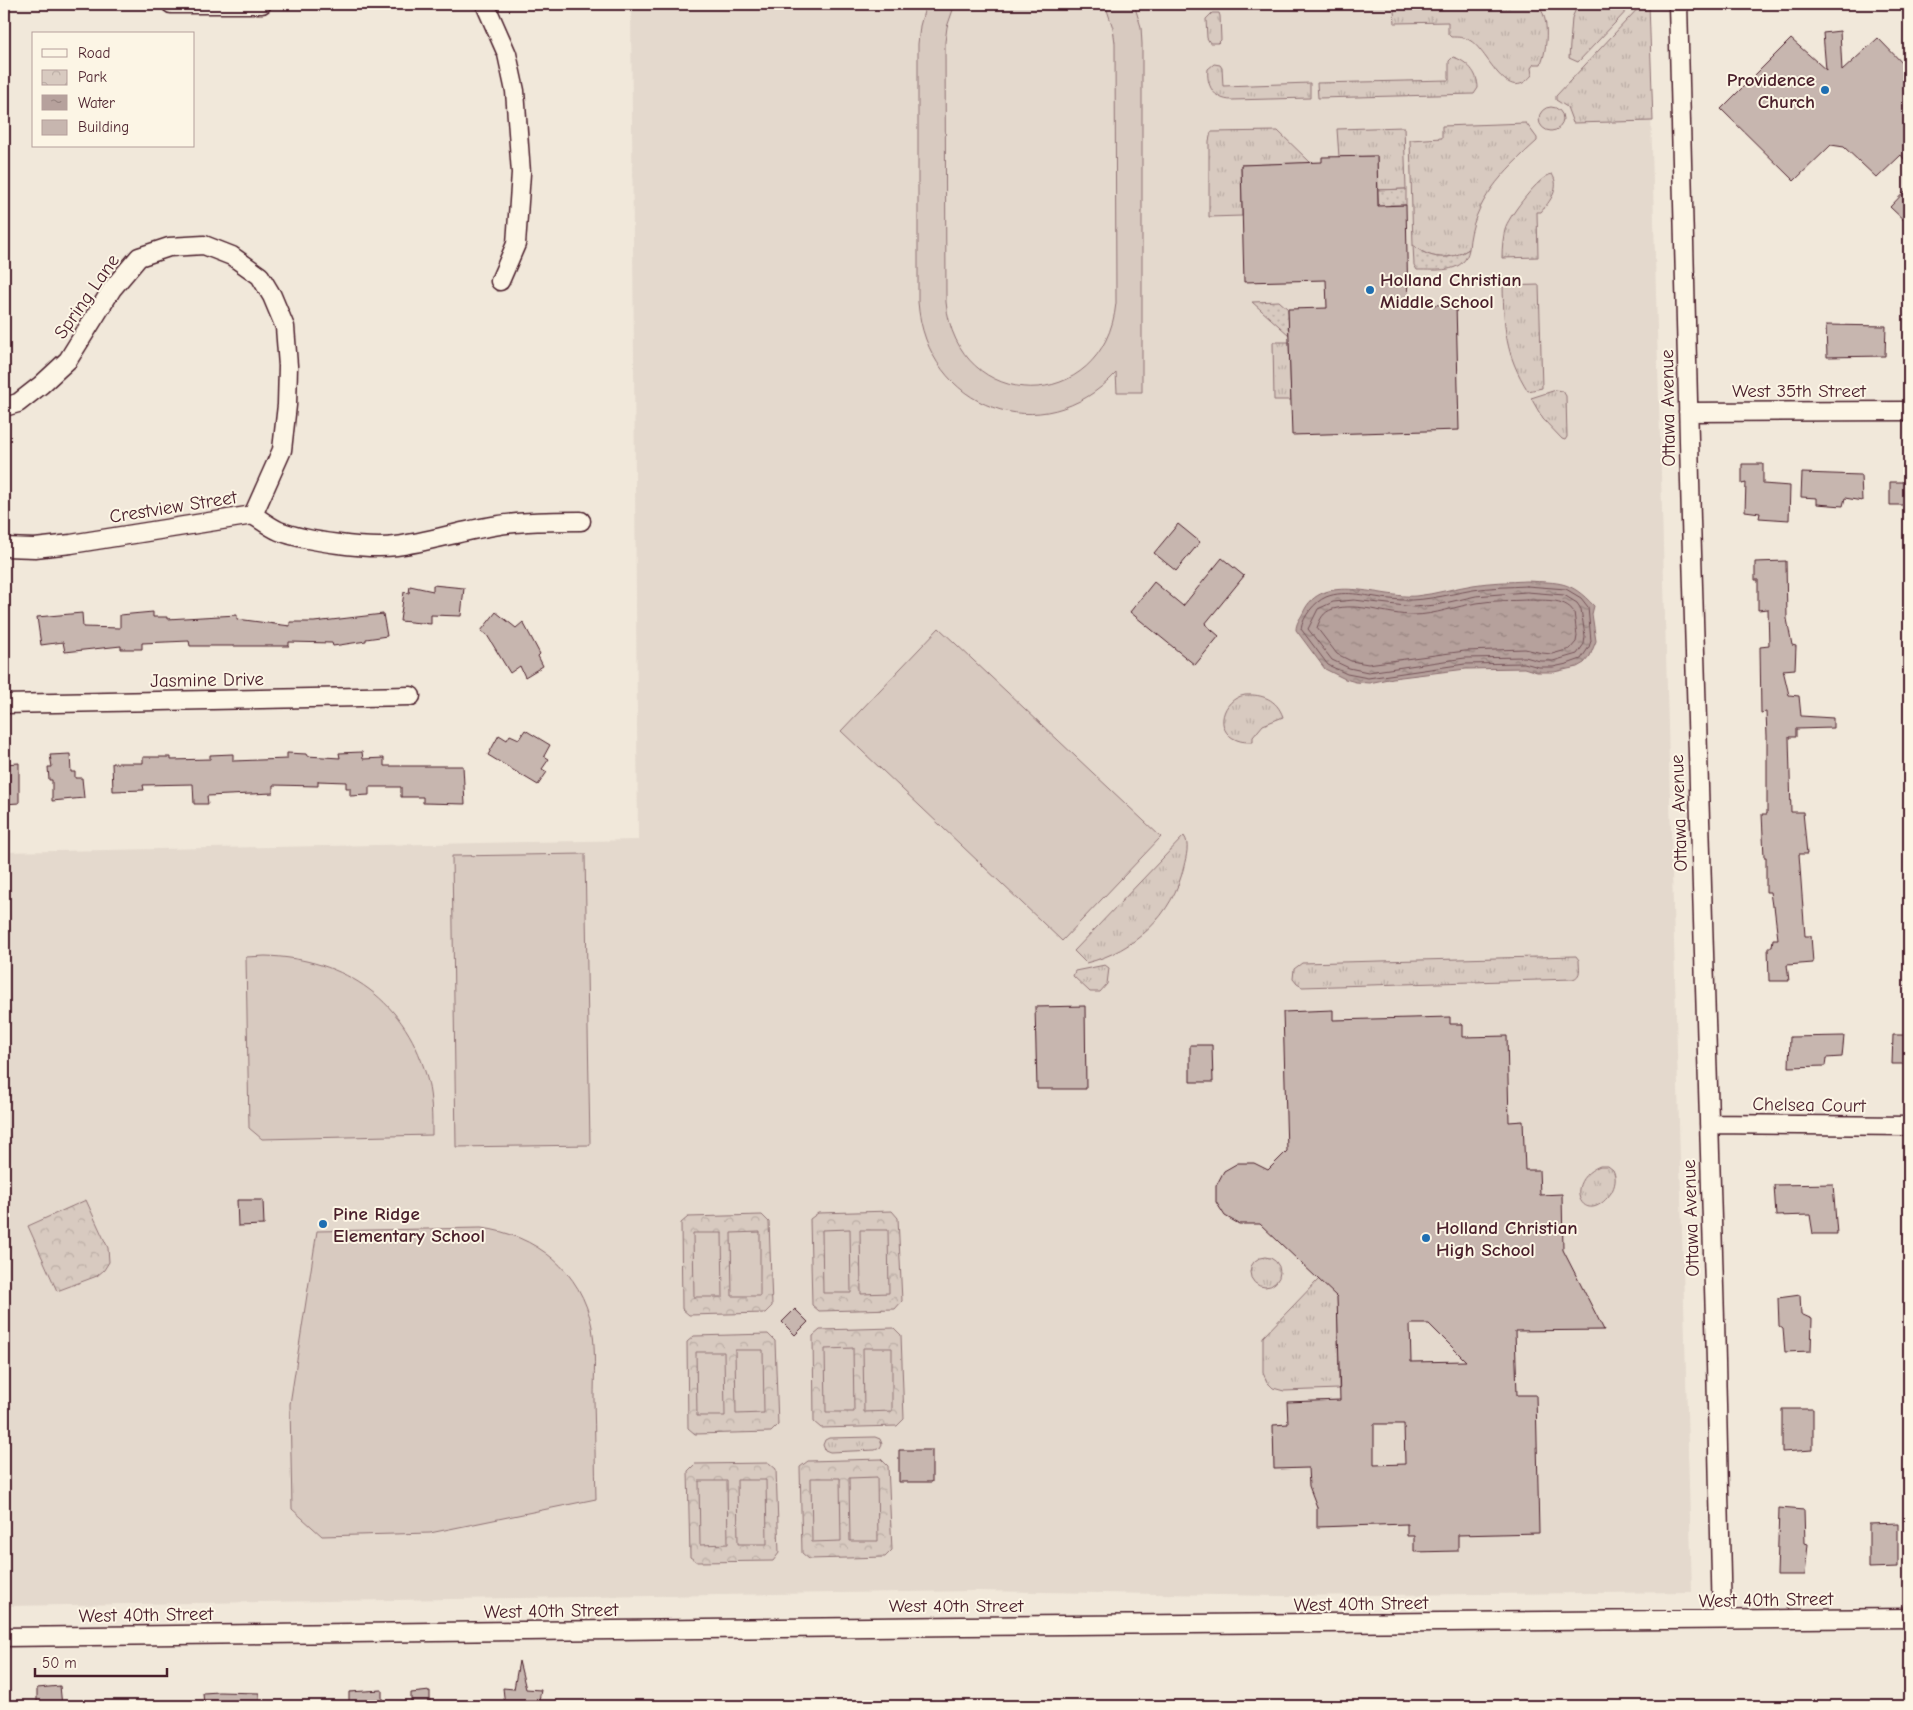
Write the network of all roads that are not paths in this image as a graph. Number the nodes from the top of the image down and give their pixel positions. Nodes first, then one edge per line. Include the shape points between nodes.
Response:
1 (171, 4) edge
2 (262, 4) edge
3 (485, 4) edge
4 (1678, 4) edge
5 (500, 281) dead end
6 (4, 407) edge
7 (1909, 411) edge
8 (1688, 412) junction
9 (253, 515) junction
10 (581, 521) dead end
11 (4, 547) edge
12 (411, 696) dead end
13 (4, 704) edge
14 (1709, 1124) junction
15 (1909, 1126) edge
16 (1909, 1618) edge
17 (1722, 1620) junction
18 (4, 1637) edge

1 - 2 street
3 - 5 street via 507,54 515,91 521,173 516,244
4 - 8 street, Ottawa Avenue
6 - 9 street, Spring Lane via 18,404 68,360 112,289 139,257 169,247 204,245 232,256 260,276 285,327 288,366 282,450
7 - 8 street, West 35th Street
8 - 14 street, Ottawa Avenue
9 - 10 street, Crestview Street via 278,531 368,548 420,542 494,526 536,521
9 - 11 street, Crestview Street via 71,544
12 - 13 street, Jasmine Drive
14 - 15 street, Chelsea Court
14 - 17 street, Ottawa Avenue
16 - 17 street, West 40th Street
17 - 18 street, West 40th Street

